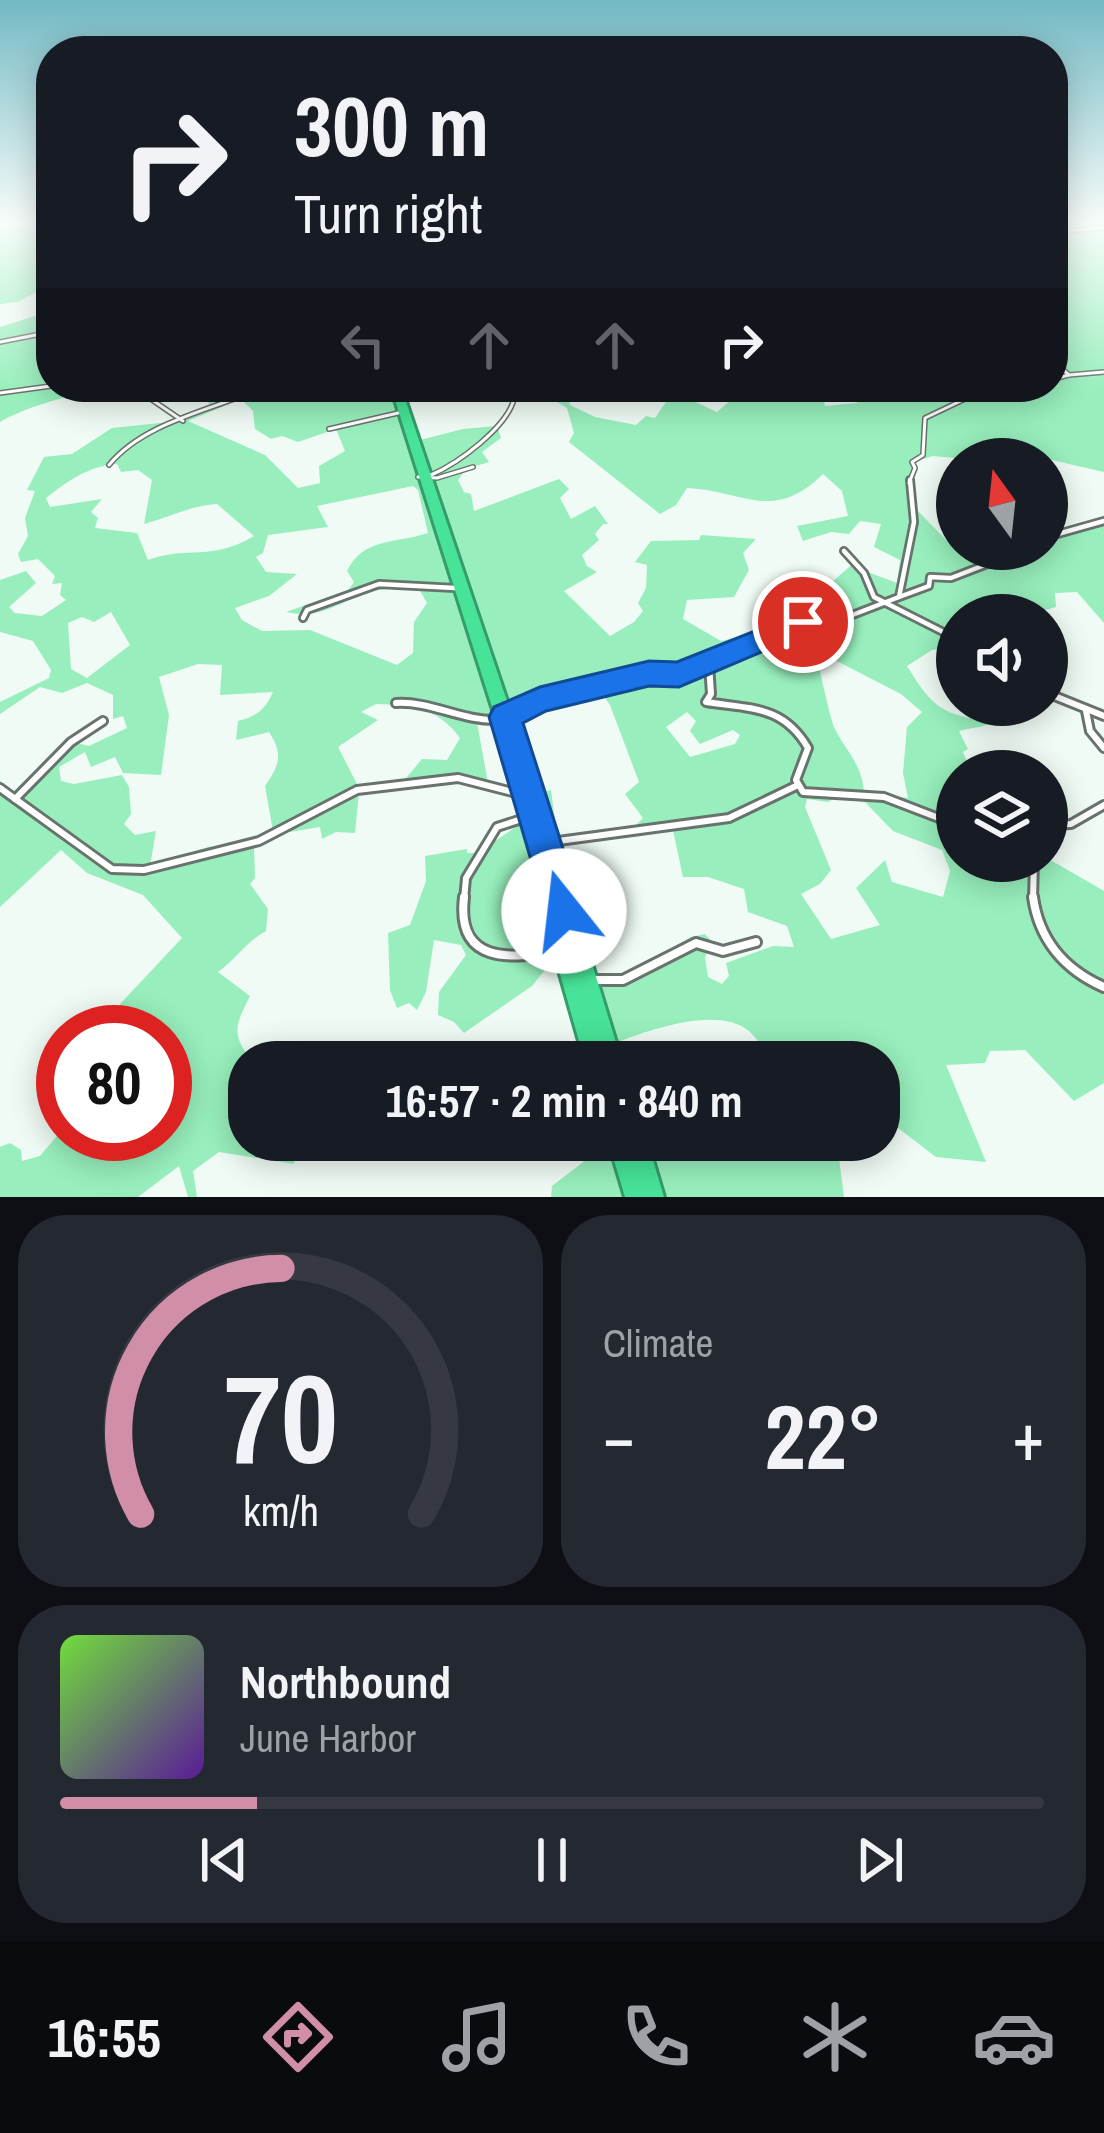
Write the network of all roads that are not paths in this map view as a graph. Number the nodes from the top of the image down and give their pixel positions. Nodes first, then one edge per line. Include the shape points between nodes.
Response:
1 (36, 335) edge
2 (0, 342) edge
3 (1104, 372) edge
4 (1070, 375) edge
5 (36, 388) edge
6 (0, 393) edge
7 (155, 402) edge
8 (229, 402) edge
9 (396, 402) edge
10 (398, 402) edge
11 (513, 402) edge
12 (959, 402) edge
13 (398, 413) junction
14 (183, 422) junction
15 (329, 429) dead end
16 (109, 465) dead end
17 (472, 467) dead end
18 (424, 476) junction
19 (1104, 521) edge
20 (1068, 531) edge
21 (844, 551) dead end
22 (972, 570) edge
23 (455, 588) junction
24 (899, 597) junction
25 (886, 603) junction
26 (303, 618) dead end
27 (936, 629) edge
28 (709, 664) junction
29 (1068, 702) edge
30 (396, 703) dead end
31 (1086, 710) junction
32 (1104, 716) edge
33 (501, 718) junction
34 (103, 721) dead end
35 (1104, 748) edge
36 (796, 786) junction
37 (0, 788) edge
38 (520, 794) junction
39 (15, 800) junction
40 (1104, 806) edge
41 (527, 817) junction
42 (936, 817) edge
43 (1068, 824) edge
44 (545, 843) junction
45 (1034, 882) edge
46 (756, 942) dead end
47 (563, 948) junction
48 (585, 984) junction
49 (1104, 987) edge
50 (592, 1041) edge
51 (603, 1041) edge
52 (627, 1161) edge
53 (640, 1161) edge
54 (638, 1197) edge
55 (651, 1197) edge

1 - 2 street
3 - 4 street
5 - 6 street
7 - 14 street
8 - 14 street
9 - 13 highway
10 - 18 highway
11 - 18 street via 472,456
12 - 24 street via 925,418 923,455 912,462 907,494 915,518
13 - 15 street
13 - 18 highway
14 - 16 street via 122,449
17 - 18 street
18 - 23 highway
18 - 33 highway
19 - 20 street
21 - 25 street via 874,598
22 - 24 street via 930,577 929,586
23 - 26 street via 379,584
23 - 33 highway
24 - 25 street
25 - 27 street
25 - 28 street via 803,622
28 - 33 street via 540,700
28 - 36 street via 706,702 763,706 802,734 808,748
29 - 31 street
30 - 33 street via 442,706 466,720
31 - 32 street
31 - 35 street
33 - 38 highway
33 - 44 highway
34 - 39 street
36 - 42 street via 822,796 884,797
36 - 44 street via 729,818
37 - 39 street
38 - 39 street via 458,778 373,787 241,848 145,870 112,869
38 - 41 highway
40 - 43 street
41 - 47 highway
41 - 47 street via 497,827 466,878 461,923 488,952 515,958
44 - 48 highway
45 - 49 street via 1035,909 1056,953
46 - 48 street via 724,951 696,943 623,980
47 - 50 highway
48 - 51 highway
52 - 54 highway
53 - 55 highway

